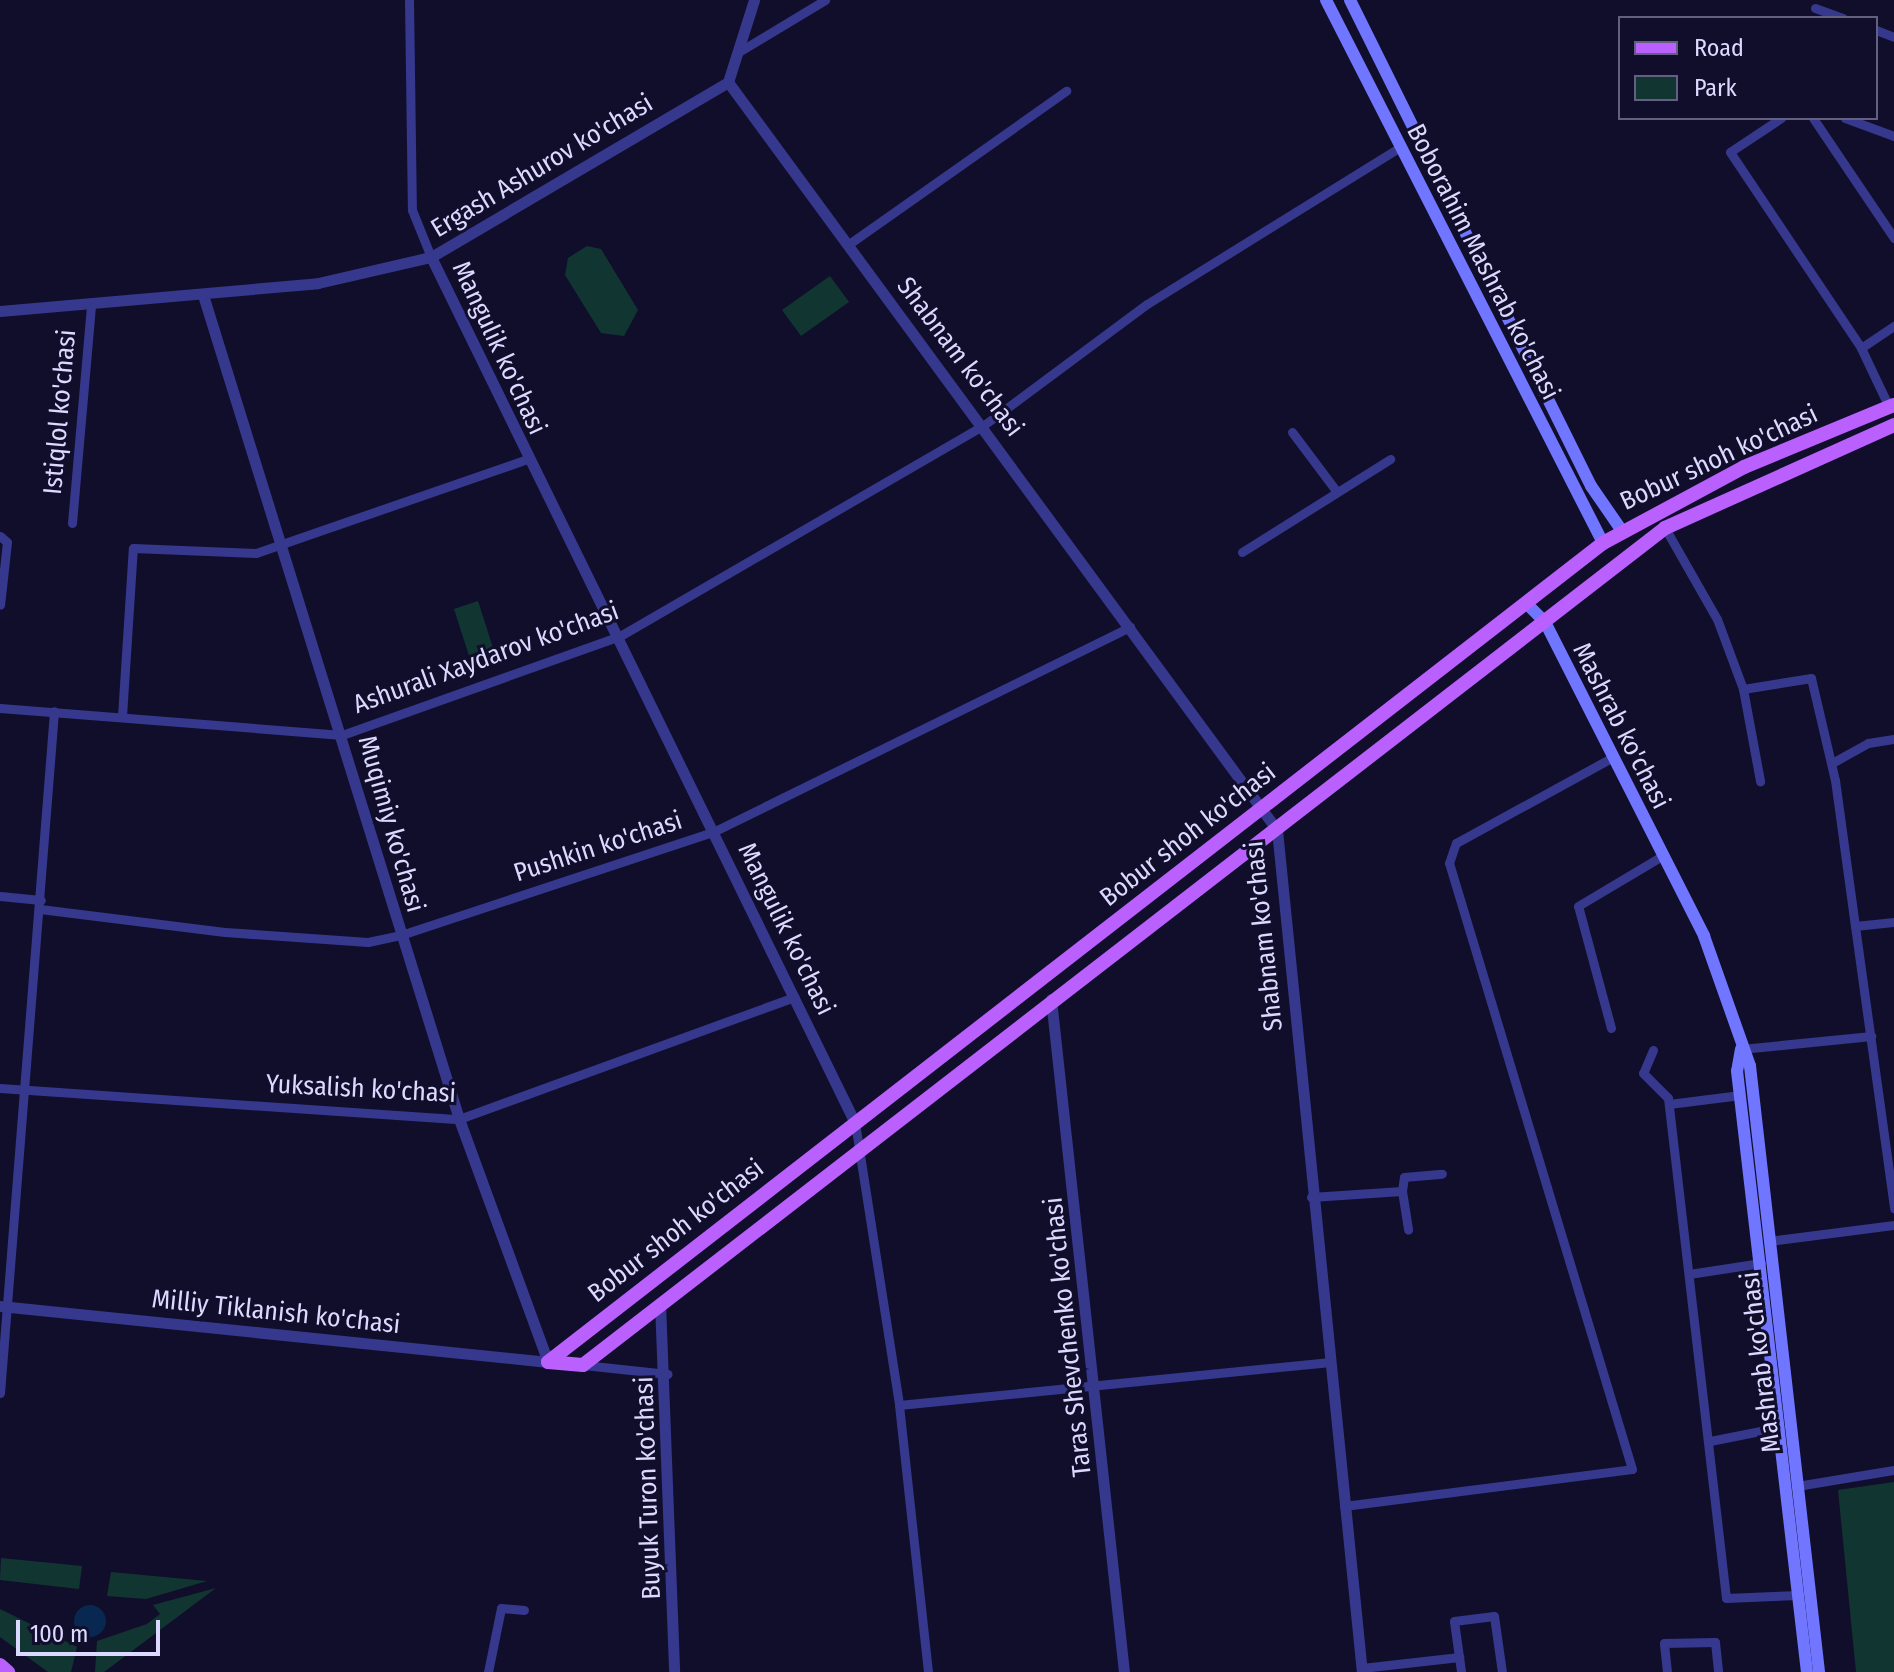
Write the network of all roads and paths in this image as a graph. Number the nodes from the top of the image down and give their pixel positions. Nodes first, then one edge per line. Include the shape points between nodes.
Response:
1 (409, 0) edge
2 (754, 0) edge
3 (1326, 0) edge
4 (1350, 0) edge
5 (818, 2) edge
6 (1815, 8) dead end
7 (1837, 16) edge
8 (737, 53) junction
9 (728, 82) junction
10 (1066, 91) dead end
11 (1778, 120) edge
12 (1814, 120) edge
13 (1850, 120) edge
14 (1894, 136) edge
15 (1400, 147) junction
16 (1453, 209) junction
17 (1436, 218) junction
18 (1894, 238) edge
19 (849, 244) junction
20 (431, 257) junction
21 (203, 295) junction
22 (91, 304) junction
23 (0, 311) edge
24 (1894, 326) edge
25 (1861, 348) junction
26 (1891, 406) edge
27 (984, 425) junction
28 (1894, 425) edge
29 (1292, 432) dead end
30 (527, 459) junction
31 (1390, 459) dead end
32 (1337, 492) junction
33 (72, 523) dead end
34 (1665, 528) junction
35 (1622, 531) junction
36 (0, 536) edge
37 (1603, 543) junction
38 (283, 544) junction
39 (1242, 552) dead end
40 (1527, 604) junction
41 (0, 605) edge
42 (1545, 622) junction
43 (1130, 627) junction
44 (620, 636) junction
45 (1743, 689) junction
46 (0, 708) edge
47 (54, 711) junction
48 (122, 716) junction
49 (342, 735) junction
50 (1894, 739) edge
51 (1611, 758) junction
52 (1832, 763) junction
53 (1760, 781) dead end
54 (1262, 808) junction
55 (1277, 830) junction
56 (713, 832) junction
57 (1662, 856) junction
58 (0, 896) edge
59 (40, 904) junction
60 (1894, 922) edge
61 (1855, 926) junction
62 (401, 935) junction
63 (795, 997) junction
64 (1051, 999) junction
65 (1611, 1028) dead end
66 (1871, 1036) junction
67 (1741, 1049) junction
68 (1653, 1050) dead end
69 (0, 1088) edge
70 (24, 1091) junction
71 (1740, 1095) junction
72 (1669, 1104) junction
73 (459, 1119) junction
74 (1888, 1121) edge
75 (855, 1123) junction
76 (863, 1145) junction
77 (1442, 1174) dead end
78 (1402, 1191) junction
79 (1311, 1197) junction
80 (1894, 1208) edge
81 (1894, 1225) edge
82 (1408, 1230) dead end
83 (1769, 1241) junction
84 (1761, 1263) junction
85 (1689, 1274) junction
86 (660, 1303) junction
87 (3, 1306) edge
88 (1774, 1328) junction
89 (548, 1362) junction
90 (1328, 1362) junction
91 (583, 1365) junction
92 (668, 1374) junction
93 (1096, 1386) junction
94 (0, 1393) edge
95 (899, 1405) junction
96 (1780, 1427) junction
97 (1710, 1441) junction
98 (1894, 1470) edge
99 (1797, 1486) junction
100 (1344, 1506) junction
101 (1799, 1595) junction
102 (524, 1610) dead end
103 (1459, 1657) junction
104 (0, 1665) edge
105 (1362, 1670) edge
106 (8, 1672) edge
107 (488, 1672) edge
108 (674, 1672) edge
109 (928, 1672) edge
110 (1124, 1672) edge
111 (1461, 1672) edge
112 (1502, 1672) edge
113 (1667, 1672) edge
114 (1718, 1672) edge
115 (1807, 1672) edge
116 (1819, 1672) edge

1 - 20 street via 412,210
2 - 8 street
3 - 15 main road, Boborahim Mashrab ko'chasi
4 - 16 main road, Boborahim Mashrab ko'chasi
5 - 8 street
6 - 7 street
8 - 9 street
9 - 19 street, Shabnam ko'chasi
9 - 20 street, Ergash Ashurov ko'chasi
10 - 19 street
11 - 25 street via 1730,152
12 - 18 street
13 - 14 street
15 - 17 main road, Boborahim Mashrab ko'chasi
15 - 27 street, Ashurali Xaydarov ko'chasi via 1147,304
16 - 17 main road
16 - 35 main road, Boborahim Mashrab ko'chasi via 1591,486
17 - 37 main road, Boborahim Mashrab ko'chasi
19 - 27 street, Shabnam ko'chasi
20 - 21 street, Ergash Ashurov ko'chasi via 318,283
20 - 30 street, Mangulik ko'chasi
21 - 22 street, Ergash Ashurov ko'chasi
21 - 38 street, Muqimiy ko'chasi
22 - 23 street, Ergash Ashurov ko'chasi
22 - 33 street, Istiqlol ko'chasi
24 - 25 street
25 - 26 street
26 - 35 main road, Bobur shoh ko'chasi via 1744,467
27 - 43 street, Shabnam ko'chasi
27 - 44 street, Ashurali Xaydarov ko'chasi
28 - 34 main road, Bobur shoh ko'chasi
29 - 32 street
30 - 38 street
30 - 44 street, Mangulik ko'chasi
31 - 32 street
32 - 39 street
34 - 42 main road, Bobur shoh ko'chasi
34 - 45 street via 1717,619
35 - 37 main road, Bobur shoh ko'chasi
36 - 41 street via 7,542
37 - 40 main road, Bobur shoh ko'chasi
38 - 48 street via 256,553 133,548
38 - 49 street, Muqimiy ko'chasi
40 - 42 main road, Mashrab ko'chasi
40 - 54 main road, Bobur shoh ko'chasi
42 - 51 main road, Mashrab ko'chasi
42 - 55 main road, Bobur shoh ko'chasi
43 - 54 street, Shabnam ko'chasi
43 - 56 street, Pushkin ko'chasi
44 - 49 street, Ashurali Xaydarov ko'chasi
44 - 56 street, Mangulik ko'chasi
45 - 52 street via 1811,678
45 - 53 street
46 - 47 street, Ashurali Xaydarov ko'chasi
47 - 48 street, Ashurali Xaydarov ko'chasi
47 - 59 street
48 - 49 street, Ashurali Xaydarov ko'chasi
49 - 62 street, Muqimiy ko'chasi
50 - 52 street via 1868,743
51 - 57 main road, Mashrab ko'chasi
51 - 100 street via 1456,843 1449,863 1633,1472
52 - 61 street
54 - 55 street, Shabnam ko'chasi
54 - 75 main road, Bobur shoh ko'chasi
55 - 64 main road, Bobur shoh ko'chasi
55 - 79 street, Shabnam ko'chasi
56 - 62 street, Pushkin ko'chasi
56 - 63 street, Mangulik ko'chasi
57 - 65 street via 1578,906
57 - 67 main road, Mashrab ko'chasi via 1704,936
58 - 59 street, Pushkin ko'chasi
59 - 62 street, Pushkin ko'chasi via 257,934 368,942
59 - 70 street
60 - 61 street
61 - 66 street
62 - 73 street, Muqimiy ko'chasi
63 - 73 street, Yuksalish ko'chasi
63 - 75 street, Mangulik ko'chasi
64 - 76 main road, Bobur shoh ko'chasi
64 - 93 street, Taras Shevchenko ko'chasi
66 - 67 street
66 - 74 street
67 - 71 main road, Mashrab ko'chasi
67 - 83 main road, Mashrab ko'chasi via 1754,1084
68 - 72 street via 1643,1073
69 - 70 street, Yuksalish ko'chasi
70 - 73 street, Yuksalish ko'chasi
70 - 87 street
71 - 72 street
71 - 84 main road, Mashrab ko'chasi
72 - 85 street
73 - 89 street, Muqimiy ko'chasi
74 - 80 street
75 - 76 street, Mangulik ko'chasi
75 - 89 main road, Bobur shoh ko'chasi
76 - 86 main road, Bobur shoh ko'chasi
76 - 95 street, Mangulik ko'chasi
77 - 78 street via 1404,1177
78 - 79 street
78 - 82 street
79 - 90 street, Shabnam ko'chasi
81 - 83 street
83 - 88 main road, Mashrab ko'chasi
84 - 85 street
84 - 88 main road, Mashrab ko'chasi
85 - 97 street
86 - 91 main road, Bobur shoh ko'chasi
86 - 92 street, Buyuk Turon ko'chasi
87 - 89 street, Milliy Tiklanish ko'chasi
87 - 94 street
88 - 96 main road, Mashrab ko'chasi
88 - 99 main road, Mashrab ko'chasi
89 - 91 main road
90 - 93 street
90 - 100 street, Shabnam ko'chasi
91 - 92 street
92 - 108 street, Buyuk Turon ko'chasi
93 - 95 street
93 - 110 street, Taras Shevchenko ko'chasi
95 - 109 street, Mangulik ko'chasi
96 - 97 street
96 - 101 main road, Mashrab ko'chasi
97 - 101 street via 1726,1598
98 - 99 street
99 - 116 main road, Mashrab ko'chasi
100 - 105 street, Shabnam ko'chasi
101 - 115 main road, Mashrab ko'chasi
102 - 107 street via 501,1608
103 - 105 street
103 - 111 street
103 - 112 street via 1454,1621 1494,1616
104 - 106 main road
113 - 114 street via 1664,1643 1715,1642

